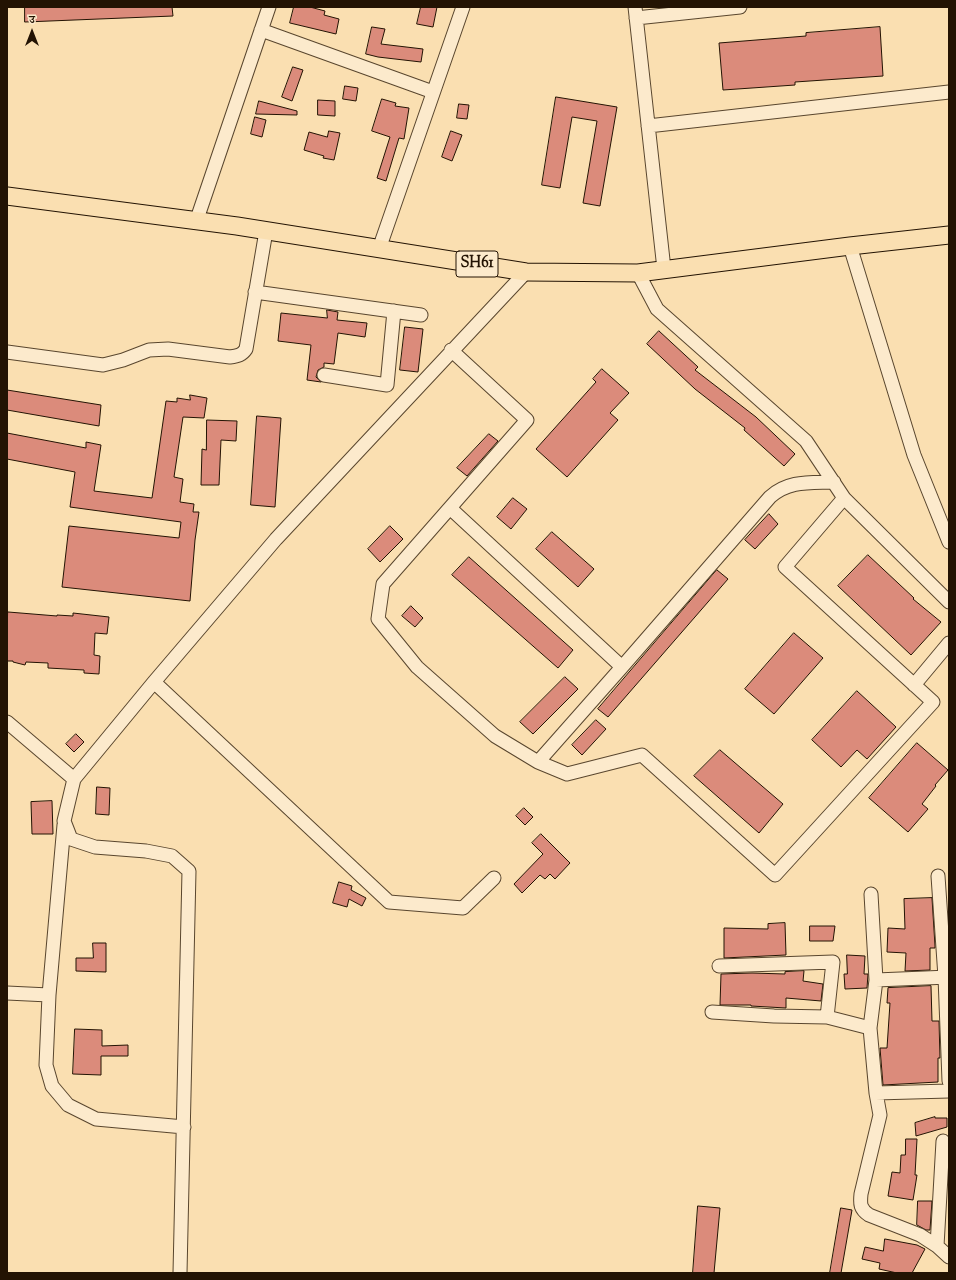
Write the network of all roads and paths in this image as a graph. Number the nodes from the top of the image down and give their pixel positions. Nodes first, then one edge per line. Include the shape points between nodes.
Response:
1 (269, 7) edge
2 (463, 7) edge
3 (740, 7) edge
4 (636, 13) edge
5 (261, 30) junction
6 (433, 92) junction
7 (949, 92) edge
8 (648, 126) junction
9 (7, 196) edge
10 (196, 222) junction
11 (266, 231) junction
12 (949, 235) edge
13 (850, 246) junction
14 (379, 249) junction
15 (664, 269) junction
16 (526, 272) junction
17 (638, 272) junction
18 (255, 292) junction
19 (394, 311) junction
20 (421, 315) dead end
21 (451, 350) junction
22 (7, 352) edge
23 (324, 375) dead end
24 (834, 482) junction
25 (844, 498) junction
26 (450, 508) junction
27 (949, 542) edge
28 (949, 602) edge
29 (949, 643) edge
30 (622, 667) junction
31 (154, 682) junction
32 (914, 685) junction
33 (7, 722) edge
34 (538, 762) junction
35 (74, 779) junction
36 (64, 821) junction
37 (938, 876) dead end
38 (494, 878) dead end
39 (871, 894) dead end
40 (719, 966) dead end
41 (947, 977) edge
42 (876, 980) junction
43 (7, 993) edge
44 (49, 994) junction
45 (712, 1012) dead end
46 (827, 1017) junction
47 (870, 1028) junction
48 (949, 1081) edge
49 (949, 1091) edge
50 (876, 1093) junction
51 (184, 1127) junction
52 (943, 1141) dead end
53 (937, 1246) junction
54 (949, 1257) edge
55 (180, 1273) edge

1 - 5 street
2 - 6 street
3 - 4 street
4 - 8 street
5 - 6 street
5 - 10 street
6 - 14 street
7 - 8 street
8 - 15 street
9 - 10 main road, SH61
10 - 11 main road, SH61
11 - 14 main road, SH61
11 - 18 street
12 - 13 main road, SH61
13 - 15 main road, SH61
13 - 27 street via 914,455
14 - 16 main road, SH61
15 - 17 main road, SH61
16 - 17 main road, SH61
16 - 21 street
17 - 24 street via 657,309 806,441
18 - 19 street
18 - 22 street via 246,349 238,356 168,349 149,350 103,365
19 - 20 street
19 - 23 street via 387,385
21 - 26 street via 527,420
21 - 31 street via 276,539
24 - 25 street
24 - 30 street via 785,486 770,496
25 - 28 street
25 - 32 street via 785,567
26 - 30 street
26 - 34 street via 383,584 378,619 417,667 495,736
29 - 32 street
30 - 34 street
31 - 35 street
31 - 38 street via 389,902 463,908
32 - 34 street via 933,702 775,875 642,755 567,774
33 - 35 street
35 - 36 street
36 - 44 street
36 - 51 street via 71,839 95,847 172,856 189,872
37 - 41 street
39 - 42 street
40 - 46 street via 834,962
41 - 42 street
41 - 48 street
42 - 47 street
43 - 44 street
44 - 51 street via 46,1065 52,1086 68,1105 96,1120
45 - 46 street
46 - 47 street
47 - 50 street
49 - 50 street
50 - 53 street via 880,1115 860,1205 869,1215 920,1235
51 - 55 street
52 - 53 street
53 - 54 street

